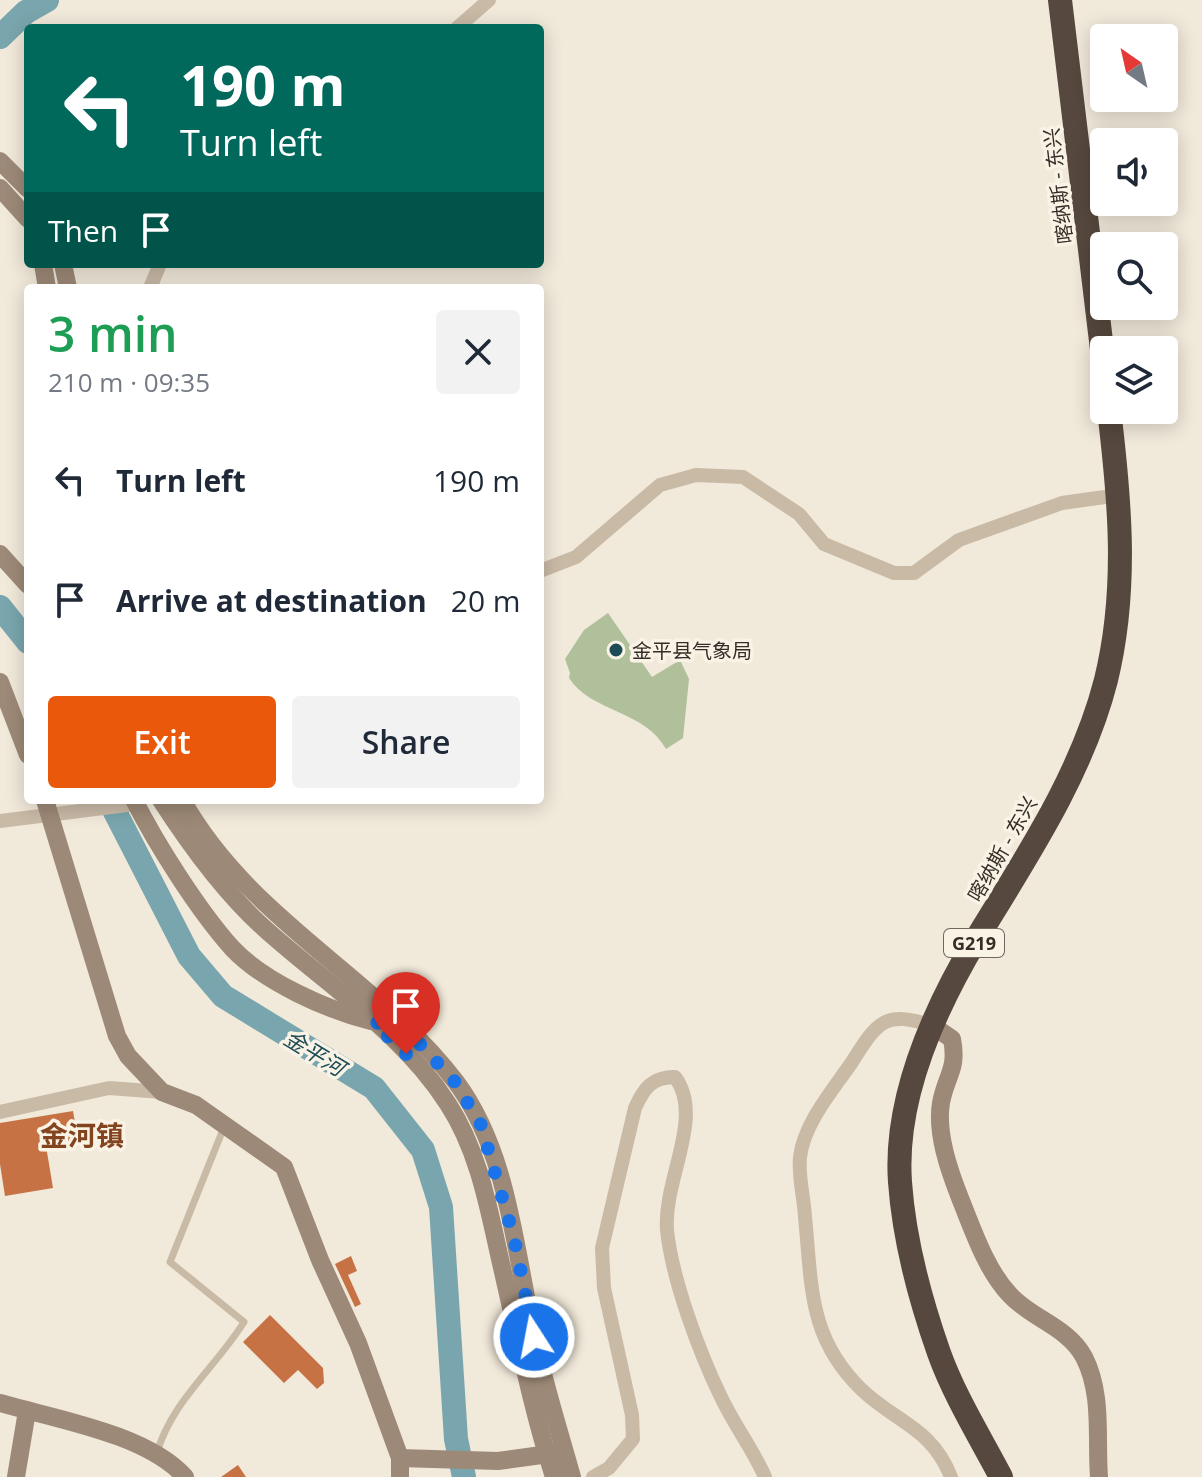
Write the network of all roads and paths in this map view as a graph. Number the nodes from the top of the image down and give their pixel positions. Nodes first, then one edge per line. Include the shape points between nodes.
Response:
1 (489, 0) edge
2 (1060, 5) edge
3 (462, 24) edge
4 (0, 161) edge
5 (24, 185) edge
6 (0, 188) edge
7 (24, 215) edge
8 (1100, 336) edge
9 (1111, 424) edge
10 (1119, 495) junction
11 (0, 554) edge
12 (544, 569) edge
13 (24, 581) edge
14 (0, 682) edge
15 (24, 745) edge
16 (122, 804) edge
17 (135, 804) edge
18 (164, 804) edge
19 (185, 804) edge
20 (48, 807) edge
21 (0, 821) edge
22 (373, 1022) junction
23 (933, 1026) junction
24 (405, 1028) junction
25 (162, 1092) junction
26 (0, 1112) edge
27 (224, 1125) junction
28 (0, 1403) edge
29 (27, 1411) junction
30 (565, 1451) junction
31 (157, 1454) junction
32 (400, 1458) junction
33 (16, 1477) edge
34 (185, 1477) edge
35 (400, 1477) edge
36 (554, 1477) edge
37 (572, 1477) edge
38 (593, 1477) edge
39 (765, 1477) edge
40 (951, 1477) edge
41 (1001, 1477) edge
42 (1099, 1477) edge

1 - 3 street
2 - 8 highway, 喀纳斯 - 东兴
4 - 5 street
6 - 7 street
9 - 10 highway, 喀纳斯 - 东兴 / G219
10 - 12 street via 1062,503 959,540 914,573 894,573 824,544 799,514 743,477 696,475 660,485 576,557
10 - 23 highway, 喀纳斯 - 东兴 / G219 via 1121,599 1101,696 1048,822 955,976
11 - 13 street
14 - 15 street
16 - 20 street via 79,811
17 - 22 street via 234,949 332,1011
18 - 22 street via 239,903
19 - 24 street via 209,843 259,900
20 - 21 street
20 - 25 street via 117,1036
22 - 24 street
22 - 36 street via 423,1070 470,1144
23 - 40 street via 903,1016 889,1018 864,1043 808,1130 800,1158 814,1315 833,1356 863,1391 931,1441
23 - 41 highway, 喀纳斯 - 东兴 / G219 via 904,1120 899,1180 908,1241 940,1355
23 - 42 street via 952,1039 956,1061 940,1105 945,1150 959,1194 986,1258 1010,1295 1060,1330 1083,1355 1097,1401
24 - 30 street via 455,1082 481,1125
25 - 26 street via 109,1088
25 - 27 street via 196,1105
27 - 31 lane via 170,1262 244,1322 163,1430
27 - 32 street via 284,1167
28 - 29 street
29 - 31 street
29 - 33 street
30 - 32 street via 498,1461
30 - 37 street
31 - 34 street
32 - 35 street
38 - 39 street via 609,1468 633,1439 604,1288 602,1248 635,1108 644,1087 662,1077 675,1077 685,1090 687,1107 667,1194 667,1231 694,1337

